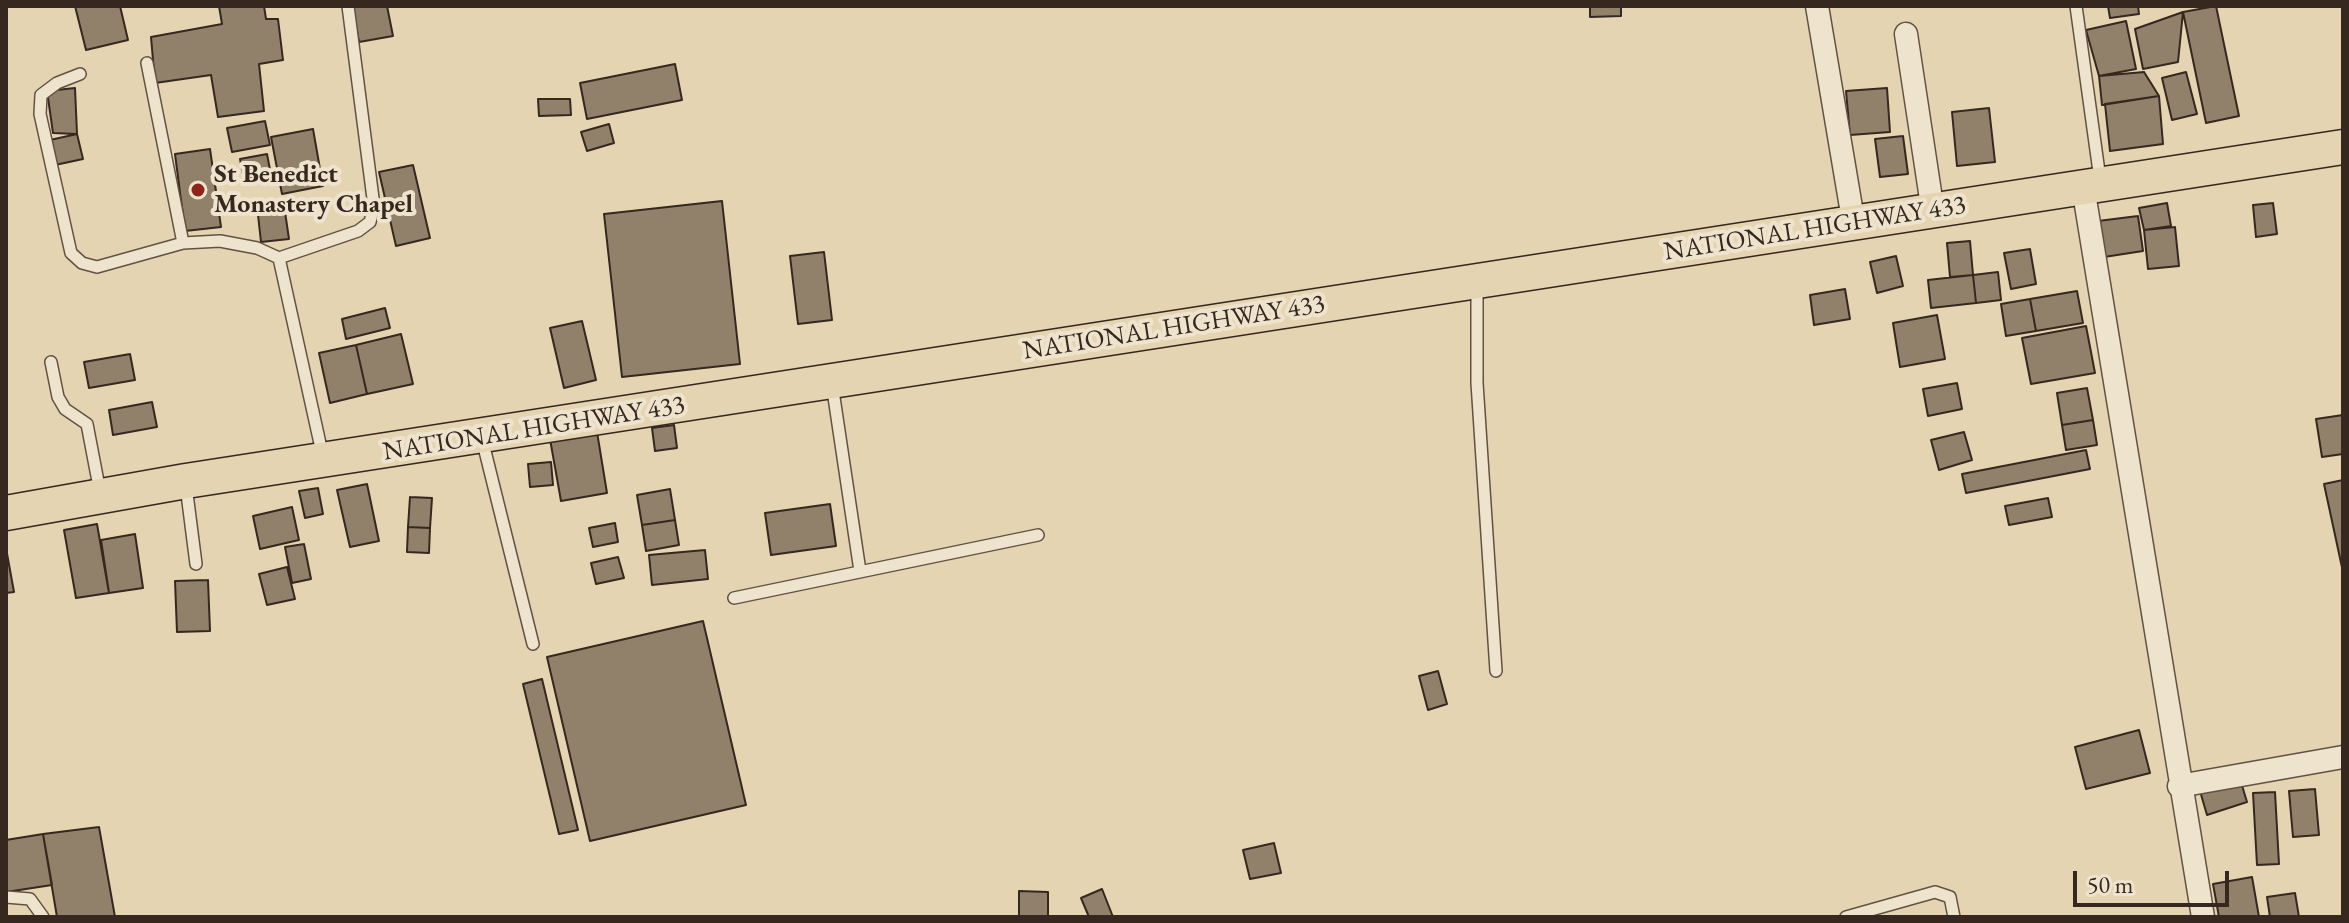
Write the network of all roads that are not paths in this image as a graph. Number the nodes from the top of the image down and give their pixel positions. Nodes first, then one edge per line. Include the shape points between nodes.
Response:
1 (348, 6) edge
2 (1817, 6) edge
3 (2076, 6) edge
4 (1906, 34) dead end
5 (147, 63) dead end
6 (80, 74) dead end
7 (2343, 147) edge
8 (2092, 185) junction
9 (1933, 212) junction
10 (1854, 225) junction
11 (183, 243) junction
12 (279, 258) junction
13 (1477, 280) junction
14 (51, 362) dead end
15 (831, 383) junction
16 (482, 438) junction
17 (324, 462) junction
18 (186, 481) junction
19 (101, 497) junction
20 (6, 513) edge
21 (1038, 535) dead end
22 (196, 564) dead end
23 (860, 571) junction
24 (734, 598) dead end
25 (533, 644) dead end
26 (1496, 671) dead end
27 (2343, 757) edge
28 (2179, 786) junction
29 (6, 897) edge
30 (43, 917) edge
31 (1846, 917) edge
32 (1954, 917) edge
33 (2203, 917) edge

1 - 12 lane via 374,206 370,222
2 - 10 street
3 - 8 lane
4 - 9 street
5 - 11 lane
6 - 11 lane via 41,95 40,114 71,253 97,267
7 - 8 main road, NATIONAL HIGHWAY 433
8 - 9 main road, NATIONAL HIGHWAY 433
8 - 28 street
9 - 10 main road, NATIONAL HIGHWAY 433
10 - 13 main road, NATIONAL HIGHWAY 433
11 - 12 lane via 220,241
12 - 17 lane
13 - 15 main road, NATIONAL HIGHWAY 433
13 - 26 lane via 1477,383
14 - 19 lane via 58,397 65,409 87,424
15 - 16 main road, NATIONAL HIGHWAY 433
15 - 23 lane
16 - 17 main road, NATIONAL HIGHWAY 433
16 - 25 lane
17 - 18 main road, NATIONAL HIGHWAY 433
18 - 19 main road, NATIONAL HIGHWAY 433
18 - 22 lane
19 - 20 main road, NATIONAL HIGHWAY 433
21 - 23 lane
23 - 24 lane
27 - 28 street
28 - 33 street
29 - 30 lane via 30,899
31 - 32 lane via 1935,892 1950,897

